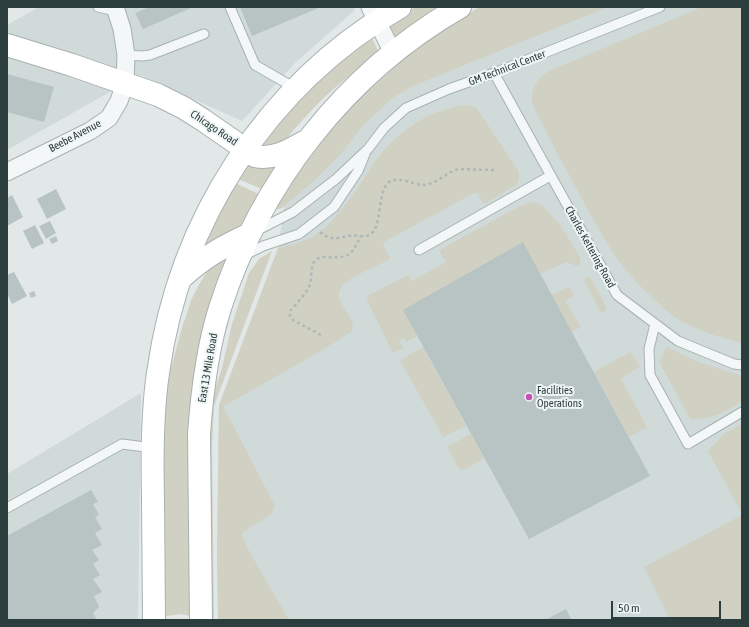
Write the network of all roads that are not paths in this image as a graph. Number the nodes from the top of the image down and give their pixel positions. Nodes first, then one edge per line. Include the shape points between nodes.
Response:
1 (98, 7) edge
2 (230, 7) edge
3 (400, 7) edge
4 (460, 7) edge
5 (660, 7) edge
6 (116, 9) edge
7 (373, 14) edge
8 (204, 34) dead end
9 (7, 45) edge
10 (393, 53) junction
11 (126, 55) junction
12 (494, 73) junction
13 (125, 82) junction
14 (295, 88) junction
15 (308, 140) junction
16 (244, 149) junction
17 (368, 150) junction
18 (7, 172) edge
19 (550, 176) junction
20 (250, 234) junction
21 (419, 250) dead end
22 (239, 259) junction
23 (180, 279) junction
24 (655, 324) junction
25 (742, 365) edge
26 (742, 412) edge
27 (153, 448) junction
28 (7, 508) edge
29 (154, 620) edge
30 (201, 620) edge

1 - 6 lane
2 - 14 lane via 255,65
3 - 7 main road, Chicago Road
4 - 10 main road via 420,32
5 - 12 lane, GM Technical Center
6 - 11 street, Beebe Avenue
7 - 10 street
7 - 14 main road, Chicago Road
8 - 11 lane via 150,55
9 - 13 main road, Chicago Road
10 - 15 main road via 348,94
11 - 13 street, Beebe Avenue
12 - 17 lane, GM Technical Center via 406,108 384,128
12 - 19 lane, Charles Kettering Road
13 - 16 main road, Chicago Road via 184,108
13 - 18 street, Beebe Avenue via 109,118 90,131
14 - 16 main road, Chicago Road
15 - 16 main road via 287,152 264,158
15 - 20 main road, East 13 Mile Road via 274,189
16 - 23 main road via 202,224
17 - 20 lane, GM Technical Center via 293,212
17 - 22 lane, GM Technical Center via 358,171 334,207 299,234 263,246
19 - 21 lane
19 - 24 lane, Charles Kettering Road via 617,295
20 - 22 main road, East 13 Mile Road
20 - 23 main road via 213,253
22 - 30 main road, East 13 Mile Road via 220,309 206,370 201,408
23 - 27 main road via 162,346 155,396
24 - 25 lane, Charles Kettering Road via 678,341
24 - 26 lane via 649,349 650,375 688,444
27 - 28 lane via 122,444
27 - 29 main road

